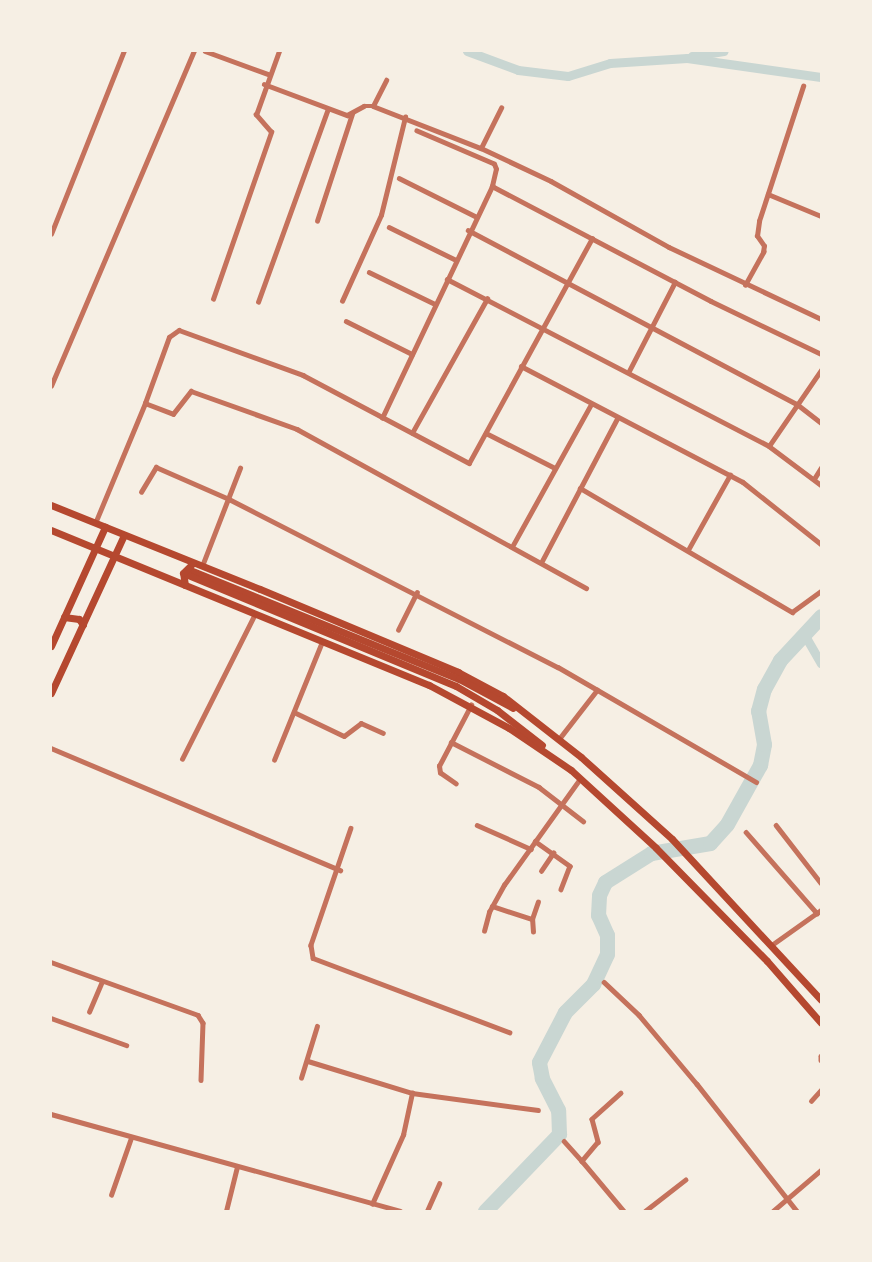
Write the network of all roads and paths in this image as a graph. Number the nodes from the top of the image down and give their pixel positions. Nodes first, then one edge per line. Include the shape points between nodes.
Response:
1 (124, 51) edge
2 (205, 51) edge
3 (279, 51) edge
4 (192, 53) edge
5 (222, 54) edge
6 (268, 74) junction
7 (386, 80) dead end
8 (264, 84) junction
9 (803, 86) dead end
10 (373, 106) junction
11 (501, 108) dead end
12 (328, 109) junction
13 (352, 114) junction
14 (405, 117) junction
15 (417, 130) dead end
16 (481, 148) junction
17 (399, 178) dead end
18 (492, 186) junction
19 (768, 194) junction
20 (475, 216) junction
21 (821, 216) edge
22 (317, 221) dead end
23 (389, 227) dead end
24 (468, 230) junction
25 (51, 234) edge
26 (592, 238) junction
27 (456, 260) junction
28 (369, 272) dead end
29 (447, 279) junction
30 (675, 282) junction
31 (566, 284) junction
32 (744, 285) junction
33 (213, 299) dead end
34 (487, 299) junction
35 (342, 301) dead end
36 (258, 302) dead end
37 (435, 304) junction
38 (821, 319) edge
39 (346, 321) dead end
40 (542, 327) junction
41 (651, 327) junction
42 (412, 354) junction
43 (821, 354) edge
44 (521, 366) junction
45 (821, 370) edge
46 (629, 371) junction
47 (51, 386) edge
48 (145, 403) junction
49 (797, 404) junction
50 (590, 406) junction
51 (382, 418) junction
52 (617, 419) junction
53 (821, 423) edge
54 (412, 433) junction
55 (486, 433) junction
56 (770, 446) junction
57 (240, 468) dead end
58 (555, 468) junction
59 (821, 468) edge
60 (730, 475) junction
61 (813, 479) junction
62 (821, 485) edge
63 (580, 488) junction
64 (141, 492) dead end
65 (229, 499) junction
66 (51, 505) edge
67 (76, 515) junction
68 (96, 521) junction
69 (105, 527) junction
70 (51, 530) edge
71 (124, 535) junction
72 (139, 541) junction
73 (821, 544) edge
74 (513, 545) junction
75 (95, 549) junction
76 (688, 550) junction
77 (114, 556) junction
78 (542, 561) junction
79 (202, 566) junction
80 (190, 569) junction
81 (185, 585) junction
82 (586, 588) dead end
83 (417, 591) junction
84 (821, 591) edge
85 (255, 614) junction
86 (64, 617) junction
87 (83, 625) junction
88 (398, 630) dead end
89 (322, 642) junction
90 (51, 646) edge
91 (597, 690) junction
92 (51, 693) edge
93 (471, 705) junction
94 (294, 712) junction
95 (383, 733) dead end
96 (556, 737) junction
97 (451, 742) junction
98 (51, 748) edge
99 (182, 759) dead end
100 (274, 760) dead end
101 (571, 770) junction
102 (580, 778) junction
103 (756, 782) dead end
104 (456, 784) dead end
105 (562, 804) junction
106 (583, 821) dead end
107 (477, 825) dead end
108 (776, 825) dead end
109 (351, 828) dead end
110 (746, 832) dead end
111 (535, 841) junction
112 (531, 849) junction
113 (553, 853) junction
114 (340, 870) junction
115 (541, 871) dead end
116 (821, 883) edge
117 (561, 889) dead end
118 (538, 902) dead end
119 (492, 906) junction
120 (819, 911) edge
121 (532, 919) junction
122 (483, 931) dead end
123 (533, 932) dead end
124 (773, 944) junction
125 (51, 963) edge
126 (102, 982) junction
127 (604, 982) dead end
128 (821, 999) edge
129 (89, 1012) dead end
130 (51, 1018) edge
131 (821, 1023) edge
132 (317, 1026) dead end
133 (509, 1032) dead end
134 (126, 1045) dead end
135 (308, 1060) junction
136 (301, 1078) dead end
137 (201, 1080) dead end
138 (821, 1090) edge
139 (412, 1093) junction
140 (621, 1093) dead end
141 (811, 1101) dead end
142 (538, 1110) dead end
143 (51, 1114) edge
144 (130, 1138) junction
145 (564, 1141) dead end
146 (582, 1161) junction
147 (237, 1167) junction
148 (821, 1170) edge
149 (685, 1180) dead end
150 (439, 1184) dead end
151 (111, 1195) dead end
152 (787, 1199) junction
153 (372, 1204) junction
154 (226, 1211) edge
155 (400, 1211) edge
156 (427, 1211) edge
157 (624, 1211) edge
158 (645, 1211) edge
159 (772, 1211) edge
160 (797, 1211) edge

1 - 25 street
2 - 5 street
3 - 6 street
4 - 47 street
5 - 6 street
6 - 8 street
7 - 10 street
8 - 12 street
8 - 33 street via 256,115 271,132
9 - 19 street
10 - 13 street via 364,106
10 - 14 street
11 - 16 street
12 - 13 street
12 - 36 street
13 - 22 street
14 - 16 street
14 - 35 street via 384,206
15 - 18 street via 494,164
16 - 32 street via 552,181
17 - 20 street
18 - 20 street
18 - 26 street
19 - 21 street
19 - 32 street via 757,231 763,252
20 - 24 street
23 - 27 street
24 - 27 street
24 - 31 street
26 - 30 street
26 - 31 street
27 - 29 street
28 - 37 street
29 - 34 street
29 - 37 street
30 - 41 street
30 - 43 street
31 - 40 street
31 - 41 street
32 - 38 street
34 - 40 street
34 - 54 street
37 - 42 street
39 - 42 street
40 - 44 street
40 - 46 street
41 - 46 street
41 - 49 street
42 - 51 street
44 - 50 street
44 - 55 street
45 - 49 street
46 - 56 street
48 - 51 street via 169,337 179,330 303,375
48 - 68 street
48 - 74 street via 173,414 189,391 227,401 297,429
49 - 53 street
49 - 56 street
50 - 52 street
50 - 58 street
51 - 54 street
52 - 60 street
52 - 63 street
54 - 55 street via 467,463
55 - 58 street
56 - 61 street
57 - 65 street
58 - 74 street
59 - 61 street
60 - 73 street
60 - 76 street
61 - 62 street
63 - 76 street
63 - 78 street
64 - 65 street via 156,467
65 - 79 street
65 - 83 street
66 - 67 main road
67 - 68 main road
67 - 69 main road
68 - 72 main road
69 - 71 main road
69 - 75 main road
70 - 75 main road
71 - 72 main road
71 - 77 main road
72 - 80 main road
74 - 78 street
75 - 77 main road
75 - 86 main road
76 - 84 street via 792,612
77 - 81 main road
77 - 87 main road
78 - 82 street
79 - 80 main road
79 - 96 main road via 475,680
80 - 81 main road via 186,565
80 - 96 main road via 459,679
80 - 101 main road via 456,686 512,720
81 - 85 main road
83 - 88 street
83 - 91 street
85 - 89 main road
85 - 99 street
86 - 87 main road via 79,619
86 - 90 main road
87 - 92 main road
89 - 93 main road
89 - 94 street
91 - 96 street
91 - 103 street
93 - 97 street
93 - 101 main road
94 - 95 street via 344,736 362,723
94 - 100 street
96 - 124 main road via 672,839
97 - 104 street via 439,771
97 - 105 street via 535,785
98 - 114 street
101 - 102 main road
102 - 105 street
102 - 131 main road via 676,868
105 - 106 street
105 - 111 street
107 - 112 street
108 - 116 street
109 - 114 street
110 - 120 street
111 - 112 street
111 - 113 street
112 - 119 street
113 - 115 street
113 - 117 street via 570,866
114 - 133 street via 311,945 316,962 413,993
118 - 121 street
119 - 121 street
119 - 122 street
120 - 124 street
121 - 123 street
124 - 128 main road
125 - 126 street
126 - 129 street
126 - 137 street via 201,1018
127 - 152 street via 683,1066
130 - 134 street
132 - 135 street
135 - 136 street
135 - 139 street
138 - 141 street
139 - 142 street
139 - 153 street via 403,1135
140 - 146 street via 592,1119 598,1142
143 - 144 street
144 - 147 street
144 - 151 street
145 - 146 street
146 - 157 street
147 - 153 street
147 - 154 street
148 - 152 street
149 - 158 street
150 - 156 street
152 - 159 street
152 - 160 street
153 - 155 street

